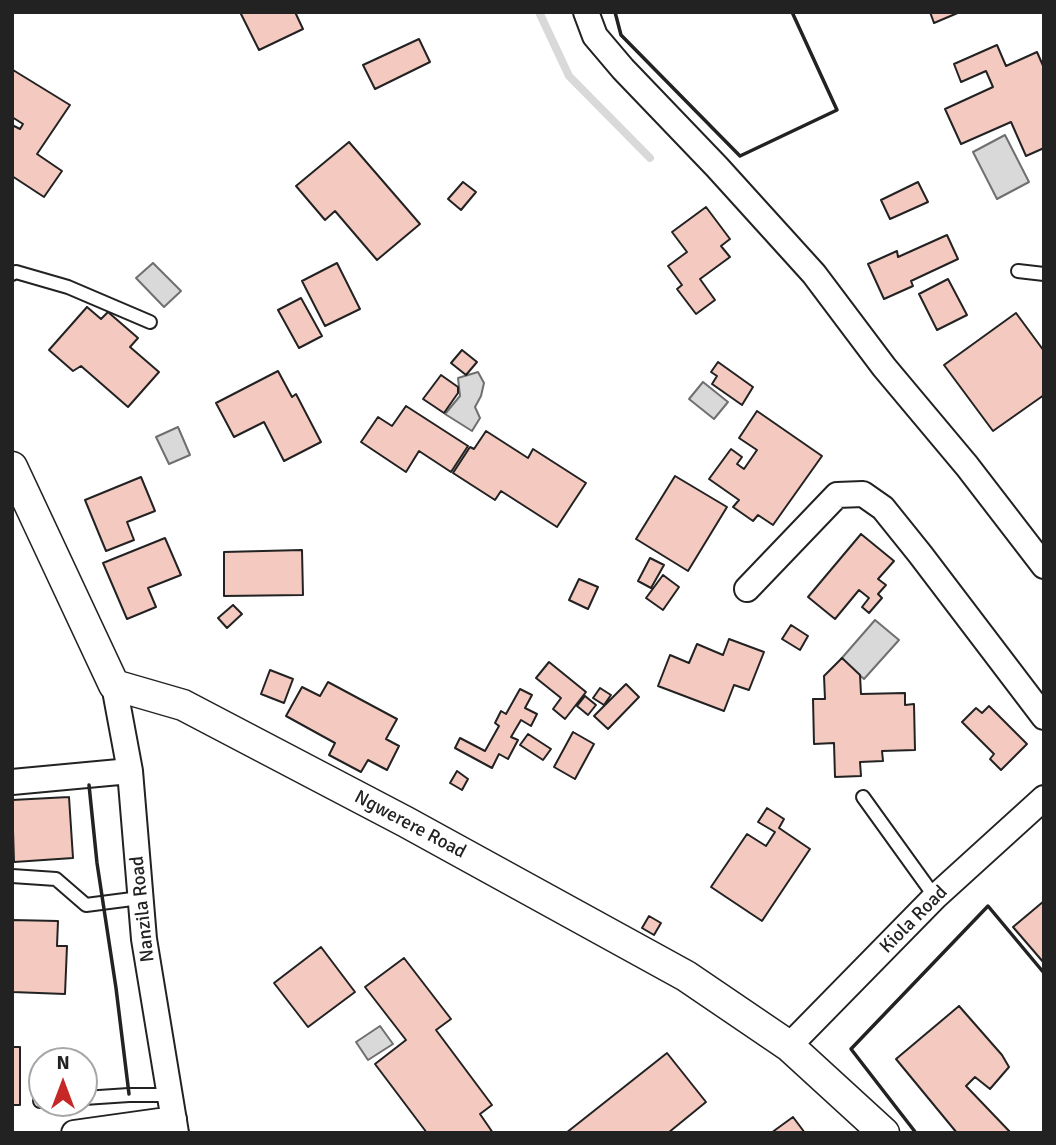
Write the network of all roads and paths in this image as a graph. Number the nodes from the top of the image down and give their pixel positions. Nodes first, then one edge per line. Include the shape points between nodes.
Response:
1 (586, 12) edge
2 (1018, 271) dead end
3 (12, 274) edge
4 (1044, 274) edge
5 (150, 323) dead end
6 (12, 467) edge
7 (1044, 566) edge
8 (747, 589) dead end
9 (114, 685) junction
10 (1044, 717) edge
11 (130, 771) junction
12 (12, 782) edge
13 (863, 797) dead end
14 (1043, 801) edge
15 (12, 876) edge
16 (935, 897) junction
17 (140, 898) junction
18 (789, 1046) junction
19 (98, 1097) edge
20 (174, 1116) edge
21 (74, 1133) edge
22 (884, 1133) edge

1 - 7 street via 595,36 623,69 814,274
2 - 4 lane
3 - 5 lane via 68,287
6 - 9 street
8 - 10 street via 837,495 863,494 883,508
9 - 11 street, Nanzila Road
9 - 18 street, Ngwerere Road via 183,705 394,816 686,976
11 - 12 street
11 - 17 street, Nanzila Road
13 - 16 lane
14 - 16 street, Kiola Road
15 - 17 lane via 56,879 86,905
16 - 18 street, Kiola Road
17 - 20 street, Nanzila Road
18 - 22 street, Ngwerere Road
19 - 20 lane via 129,1095
20 - 21 street

